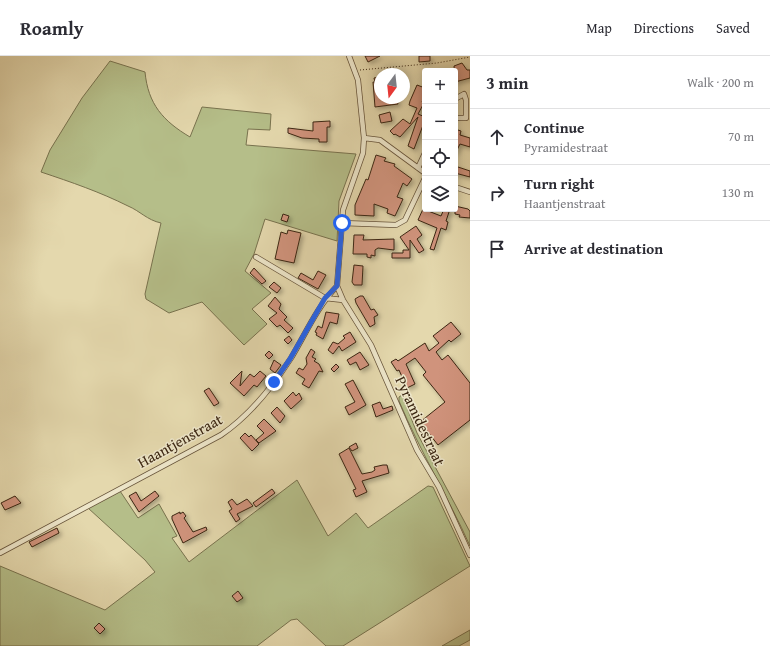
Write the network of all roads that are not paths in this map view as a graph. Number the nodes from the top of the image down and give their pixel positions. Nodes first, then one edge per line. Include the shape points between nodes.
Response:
1 (350, 56) edge
2 (470, 91) edge
3 (464, 94) junction
4 (458, 97) edge
5 (468, 118) edge
6 (364, 138) junction
7 (422, 159) edge
8 (418, 168) junction
9 (422, 171) edge
10 (422, 185) edge
11 (458, 188) edge
12 (470, 192) edge
13 (342, 223) junction
14 (256, 257) dead end
15 (337, 286) junction
16 (325, 298) junction
17 (343, 300) junction
18 (0, 553) edge
19 (470, 555) edge

1 - 6 street, Pyramidestraat via 356,70
2 - 3 street
3 - 4 street
3 - 5 street
6 - 8 street via 380,140
6 - 13 street, Pyramidestraat via 363,153 347,196
7 - 8 street
8 - 9 street
10 - 13 street via 406,220 396,225
11 - 12 street
13 - 15 street, Pyramidestraat
14 - 16 street
15 - 16 street, Haantjenstraat
15 - 17 street, Pyramidestraat
16 - 17 street
16 - 18 street, Haantjenstraat via 274,382 232,427
17 - 19 street, Pyramidestraat via 371,345 417,450 439,487

